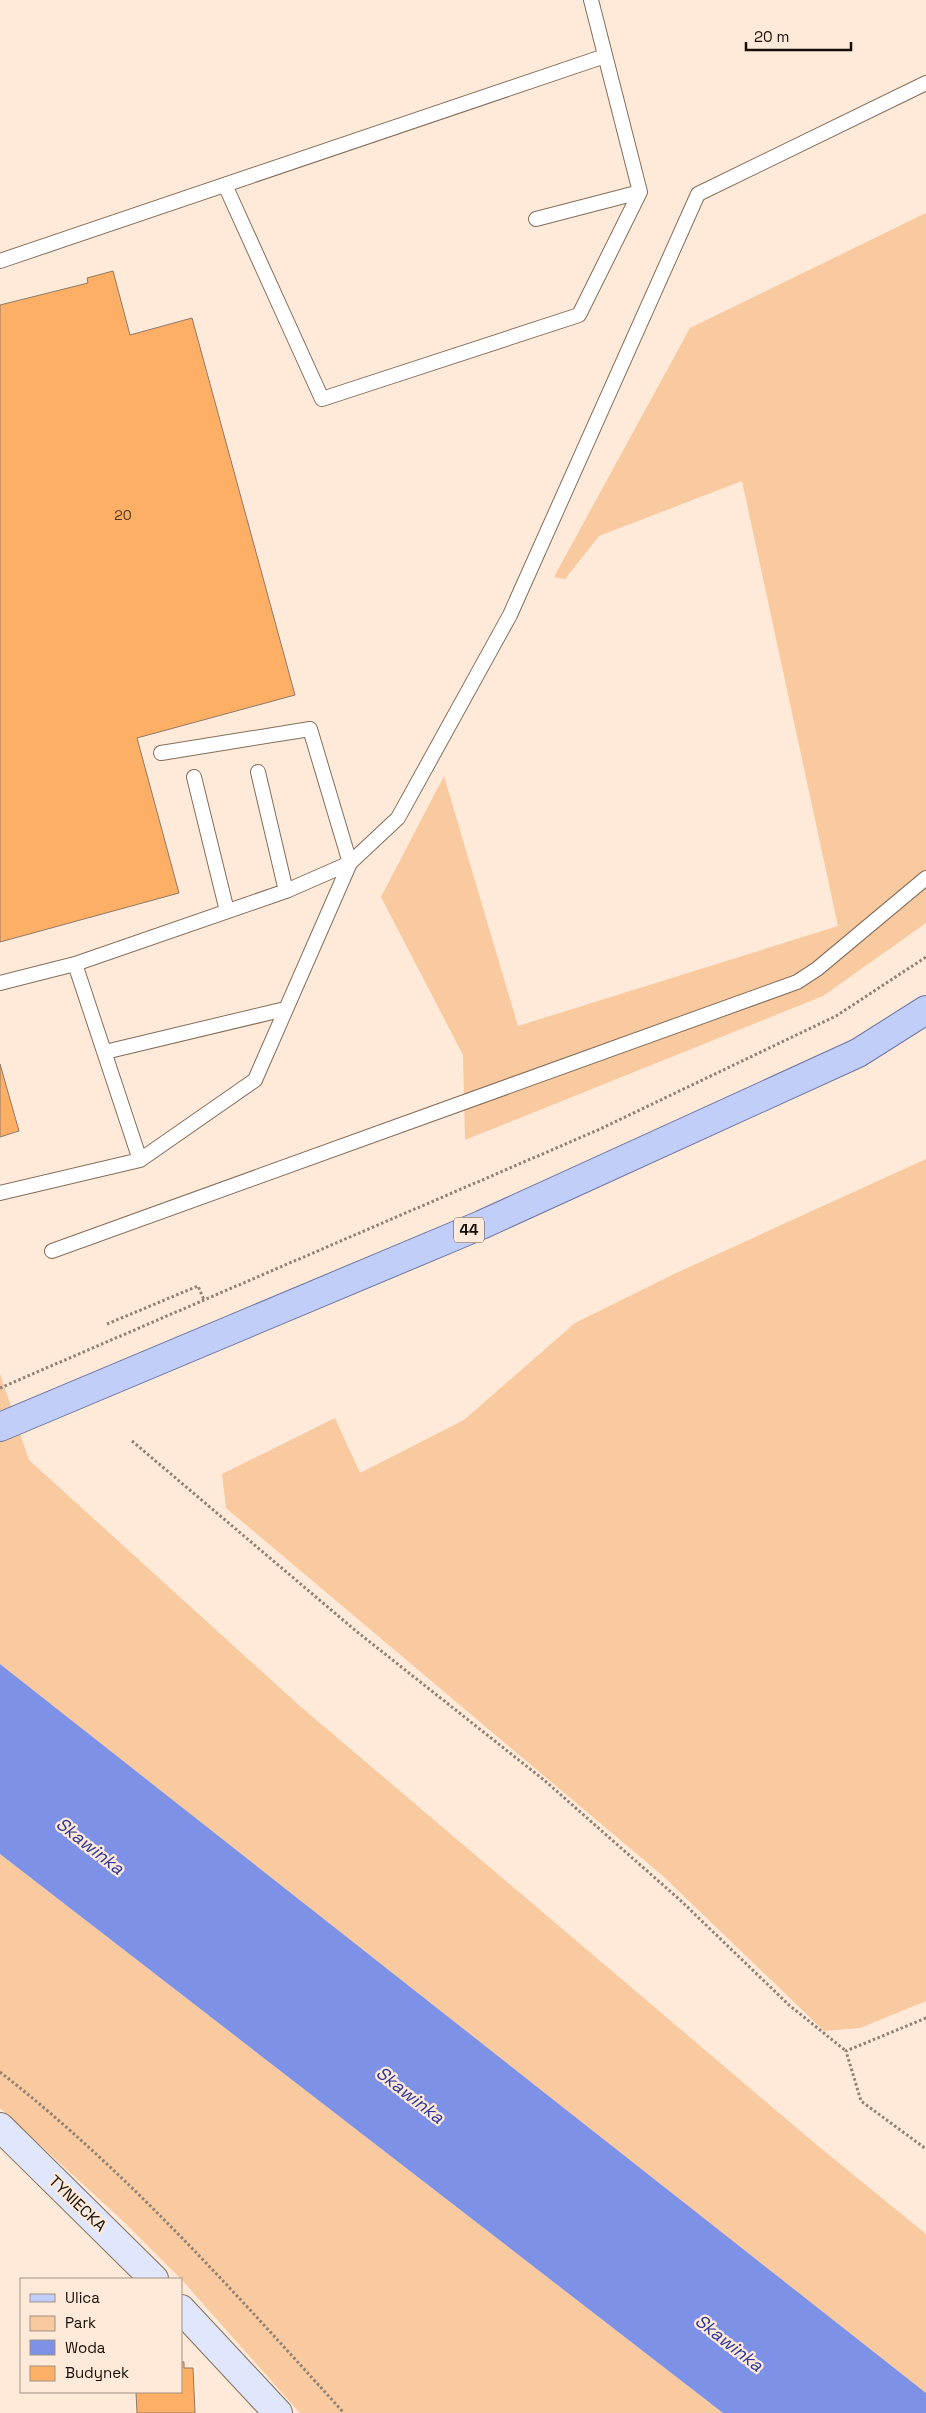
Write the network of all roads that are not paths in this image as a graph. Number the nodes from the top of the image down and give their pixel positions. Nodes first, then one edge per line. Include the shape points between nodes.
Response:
1 (591, 0) edge
2 (605, 56) junction
3 (926, 83) edge
4 (225, 185) junction
5 (640, 192) junction
6 (536, 219) dead end
7 (0, 262) edge
8 (161, 753) dead end
9 (258, 772) dead end
10 (194, 777) dead end
11 (350, 863) junction
12 (926, 878) edge
13 (286, 891) junction
14 (228, 911) junction
15 (76, 964) junction
16 (0, 983) edge
17 (286, 1009) junction
18 (926, 1010) edge
19 (105, 1052) junction
20 (140, 1160) junction
21 (0, 1193) edge
22 (52, 1251) dead end
23 (0, 1427) edge
24 (0, 2127) edge
25 (153, 2278) edge
26 (182, 2310) edge
27 (278, 2413) edge

1 - 2 lane
2 - 4 lane
2 - 5 lane
3 - 11 lane via 698,194 510,615 398,818
4 - 5 lane via 322,399 579,315
4 - 7 lane
5 - 6 lane
8 - 11 lane via 310,728
9 - 13 lane
10 - 14 lane
11 - 13 lane
11 - 17 lane
12 - 22 lane via 796,982
13 - 14 lane
14 - 15 lane
15 - 16 lane
15 - 19 lane
17 - 19 lane
17 - 20 lane via 254,1080
18 - 23 main road, 44 via 858,1053 490,1221
19 - 20 lane
20 - 21 lane
24 - 25 street, TYNIECKA
26 - 27 street

